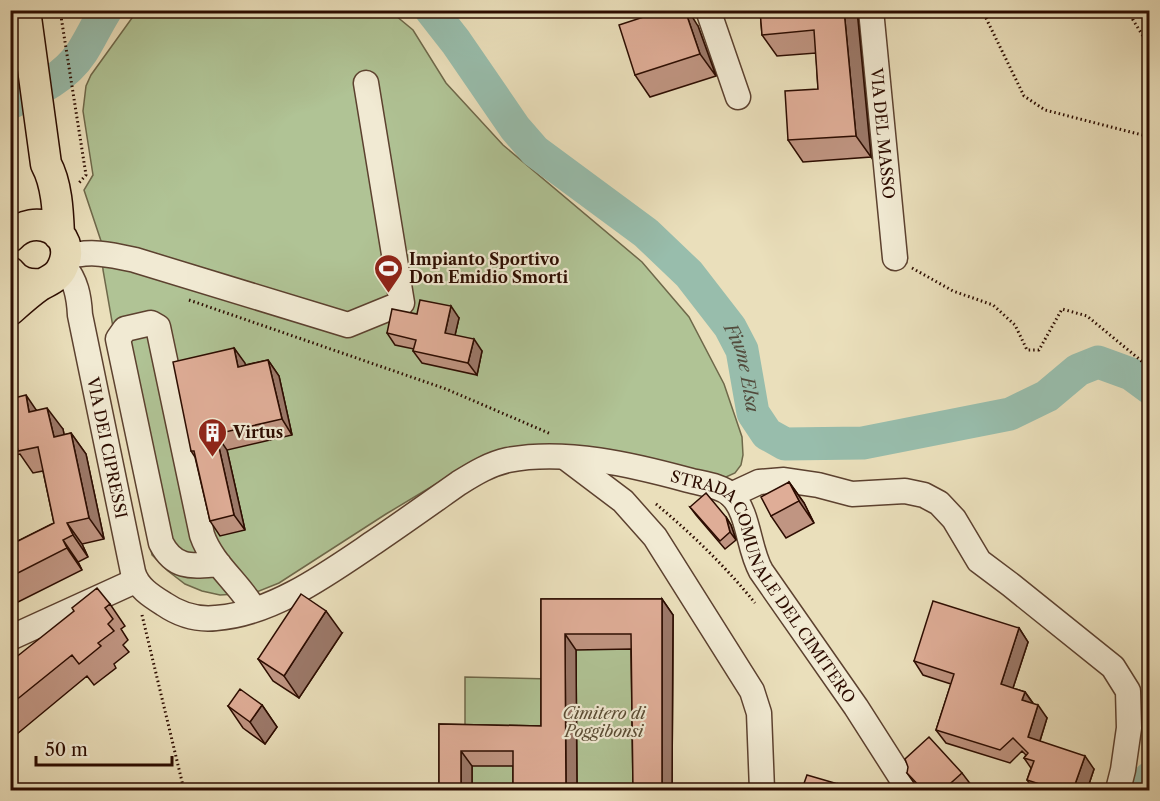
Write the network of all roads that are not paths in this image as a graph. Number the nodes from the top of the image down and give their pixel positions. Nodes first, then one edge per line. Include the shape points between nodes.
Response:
1 (25, 10) edge
2 (708, 10) edge
3 (871, 10) edge
4 (366, 83) dead end
5 (738, 97) dead end
6 (46, 164) junction
7 (15, 231) edge
8 (895, 258) road end
9 (56, 261) junction
10 (10, 272) edge
11 (10, 310) edge
12 (566, 458) junction
13 (731, 495) junction
14 (219, 564) junction
15 (135, 581) junction
16 (254, 609) junction
17 (10, 638) edge
18 (762, 790) edge
19 (909, 790) edge
20 (1118, 790) edge

1 - 6 main road
2 - 5 street
3 - 8 street, VIA DEL MASSO
4 - 9 street via 402,303 348,325 110,254 83,254
6 - 7 main road via 38,195
6 - 9 main road via 58,217
7 - 9 main road via 39,224 53,229
9 - 10 main road via 31,285
9 - 11 main road
9 - 15 street, VIA DEI CIPRESSI via 69,302 80,315
12 - 13 street, STRADA COMUNALE DEL CIMITERO via 638,467 720,488
12 - 16 street, STRADA COMUNALE DEL CIMITERO via 517,459 480,470 323,577
12 - 18 street via 623,501 648,529 752,691 760,721
13 - 19 street, STRADA COMUNALE DEL CIMITERO via 761,571
13 - 20 street via 759,482 784,480 852,494 906,491 939,503 954,519 979,561 1113,667 1128,691 1129,728
14 - 14 street via 205,543 198,520 158,327 151,323 125,329 118,339 161,543 178,562 192,566
14 - 16 street
15 - 16 street, STRADA COMUNALE DEL CIMITERO via 163,604 190,617 216,618
15 - 17 street

